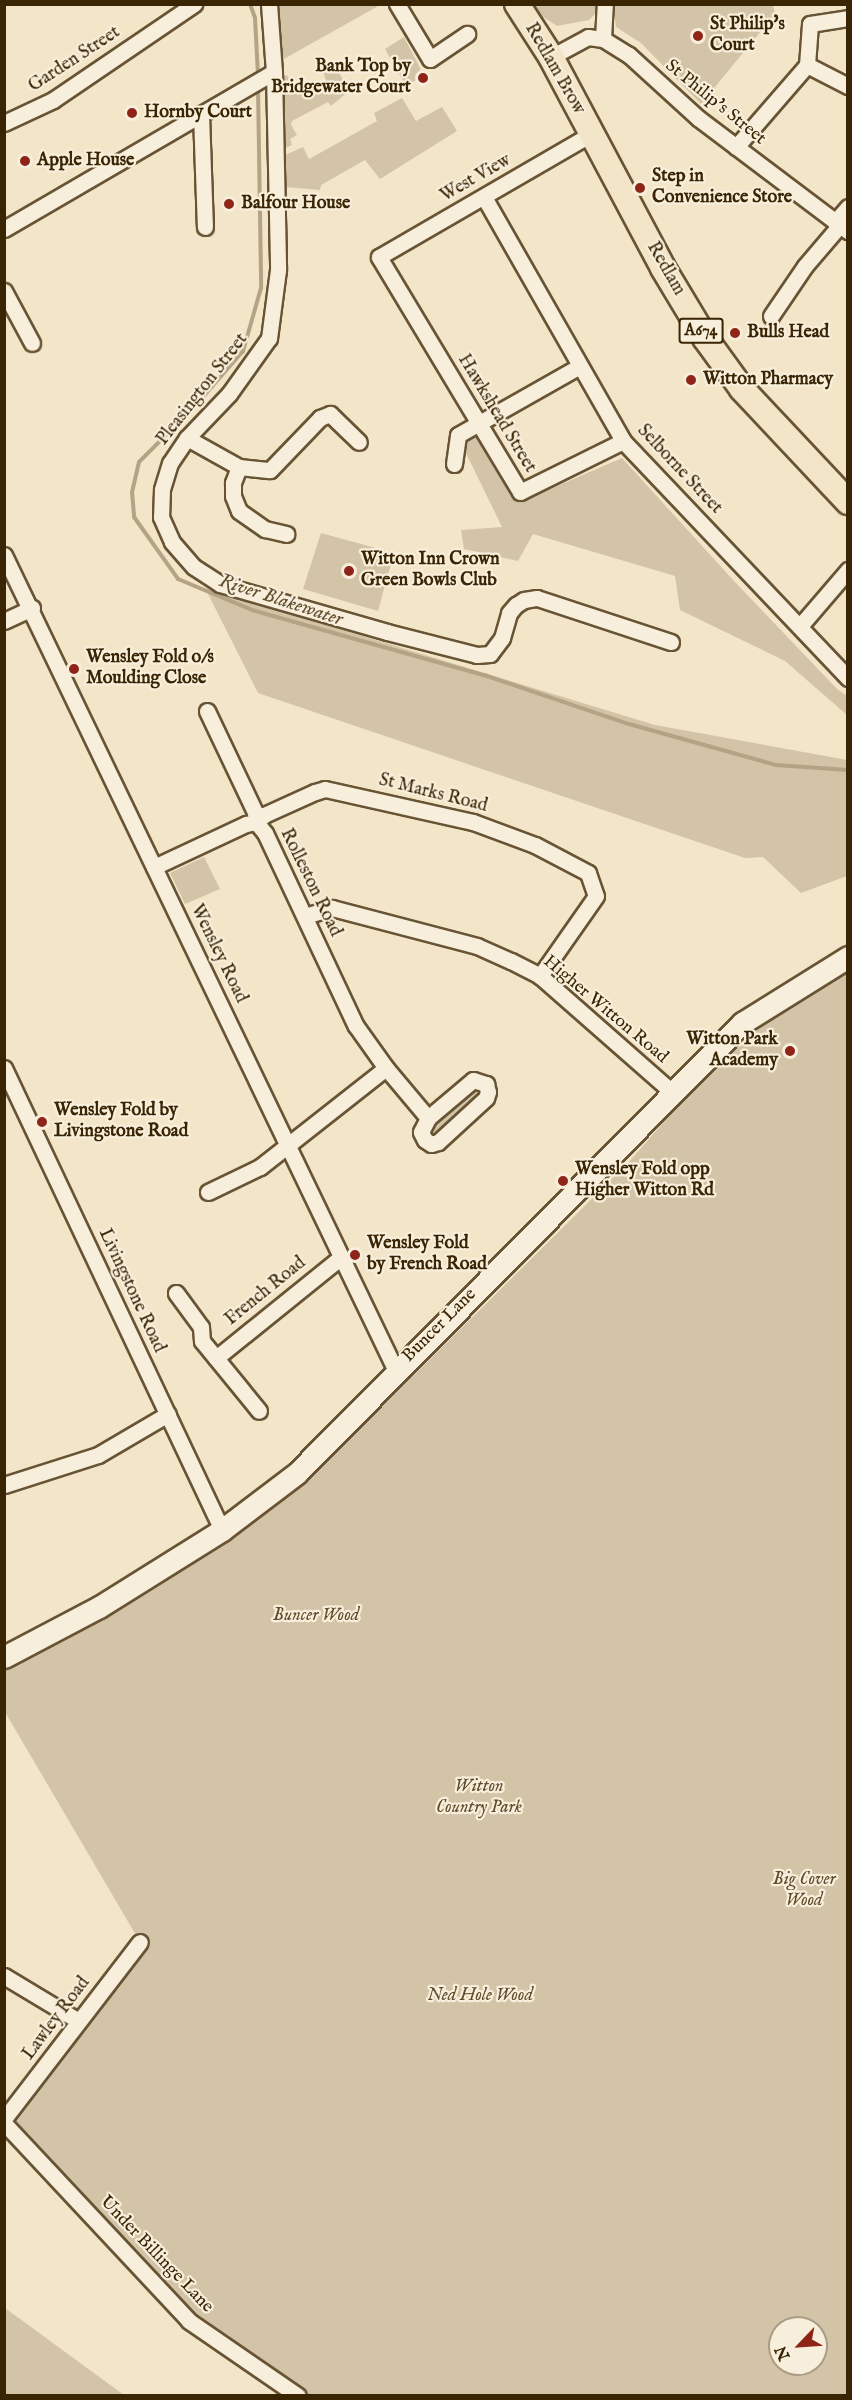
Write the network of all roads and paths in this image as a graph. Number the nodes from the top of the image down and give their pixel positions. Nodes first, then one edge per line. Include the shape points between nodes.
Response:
1 (194, 4) edge
2 (269, 4) edge
3 (397, 4) edge
4 (516, 4) edge
5 (605, 4) edge
6 (848, 18) edge
7 (467, 34) dead end
8 (603, 39) junction
9 (551, 57) junction
10 (807, 65) junction
11 (269, 75) junction
12 (848, 86) edge
13 (201, 114) junction
14 (4, 123) edge
15 (591, 134) junction
16 (736, 147) junction
17 (484, 197) junction
18 (848, 207) edge
19 (841, 226) edge
20 (205, 227) dead end
21 (4, 229) edge
22 (379, 257) joint
23 (4, 291) edge
24 (771, 316) dead end
25 (32, 343) dead end
26 (580, 366) junction
27 (478, 423) junction
28 (187, 438) junction
29 (623, 441) junction
30 (359, 442) dead end
31 (454, 464) dead end
32 (239, 467) junction
33 (848, 502) edge
34 (286, 534) dead end
35 (4, 555) edge
36 (848, 570) edge
37 (32, 608) junction
38 (4, 621) edge
39 (800, 626) junction
40 (671, 642) dead end
41 (848, 678) edge
42 (207, 711) dead end
43 (256, 822) junction
44 (154, 867) junction
45 (305, 916) junction
46 (848, 957) edge
47 (540, 976) junction
48 (4, 1068) edge
49 (386, 1068) junction
50 (672, 1091) junction
51 (428, 1118) junction
52 (289, 1145) junction
53 (208, 1192) dead end
54 (341, 1257) junction
55 (176, 1293) dead end
56 (216, 1358) junction
57 (396, 1371) junction
58 (259, 1411) dead end
59 (168, 1414) junction
60 (4, 1485) edge
61 (222, 1530) junction
62 (4, 1657) edge
63 (140, 1942) dead end
64 (4, 1976) edge
65 (79, 2021) junction
66 (4, 2121) edge
67 (298, 2396) edge

1 - 14 street, Garden Street via 53,100
2 - 11 street, Pleasington Street
3 - 7 street via 430,59
4 - 9 main road, Redlam Brow / A674
5 - 8 street
6 - 10 street via 810,24
8 - 9 street via 588,37
8 - 16 street, St Philip's Street via 629,55
9 - 15 main road, Redlam Brow / A674
10 - 12 street
10 - 16 street
11 - 13 street
11 - 28 street, Pleasington Street via 278,270 269,338 229,394
13 - 20 street
13 - 21 street
15 - 17 street, West View
15 - 33 main road, Redlam / A674 via 705,338 742,389
16 - 19 street, St Philip's Street
17 - 22 street, West View
17 - 26 street, Selborne Street
18 - 19 street
19 - 24 street via 805,266
22 - 27 street, Hawkshead Street
23 - 25 street
26 - 27 street
26 - 29 street, Selborne Street
27 - 29 street, Hawkshead Street via 520,492
27 - 31 street via 458,435
28 - 32 street
28 - 40 street, Pleasington Street via 170,463 162,490 161,517 172,542 194,567 220,584 477,655 490,654 502,638 509,613 524,600 537,598
29 - 39 street, Selborne Street
30 - 32 street via 333,408 270,470
32 - 34 street via 233,483 239,511 265,529
35 - 37 street, Wensley Road
36 - 39 street
37 - 38 street
37 - 44 street, Wensley Road
39 - 41 street, Selborne Street
42 - 43 street, Rolleston Road via 255,812
43 - 44 street, St Marks Road
43 - 45 street, Rolleston Road
43 - 47 street, St Marks Road via 315,792 342,791 473,822 535,845 588,873 596,896
44 - 52 street, Wensley Road
45 - 47 street, Higher Witton Road via 332,908 406,925 477,946
45 - 49 street, Rolleston Road via 356,1026
46 - 50 main road, Buncer Lane via 742,1023
47 - 50 street, Higher Witton Road
48 - 59 street, Livingstone Road
49 - 51 street, Rolleston Road
49 - 52 street
50 - 57 main road, Buncer Lane
51 - 51 street via 473,1080 488,1087 486,1098 434,1144 425,1140 421,1132
52 - 53 street via 260,1167
52 - 54 street, Wensley Road
54 - 56 street, French Road
54 - 57 street, Wensley Road
55 - 56 street, French Road via 201,1327 202,1341
56 - 58 street, French Road
57 - 61 main road, Buncer Lane via 297,1473
59 - 60 street via 98,1455
59 - 61 street, Livingstone Road
61 - 62 main road, Buncer Lane via 99,1607
63 - 65 street, Lawley Road
64 - 65 street
65 - 66 street, Lawley Road
66 - 67 street, Under Billinge Lane via 189,2321

